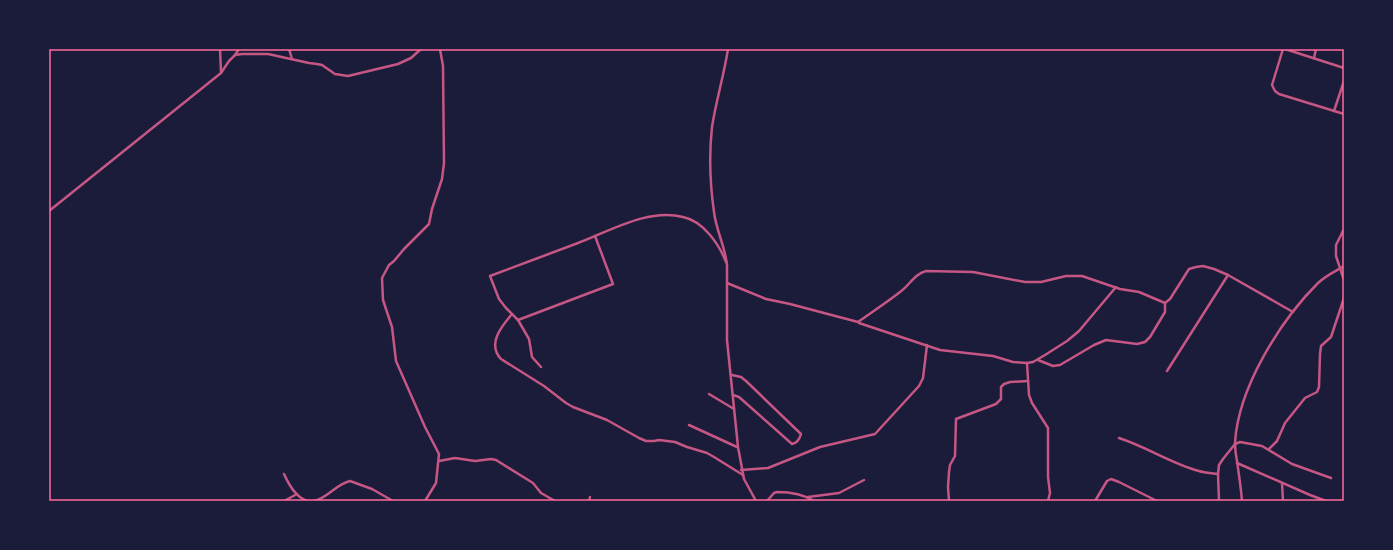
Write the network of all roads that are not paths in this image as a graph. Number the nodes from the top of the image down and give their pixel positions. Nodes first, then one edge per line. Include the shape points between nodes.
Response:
1 (220, 49) edge
2 (239, 49) edge
3 (289, 49) edge
4 (421, 49) edge
5 (440, 49) edge
6 (728, 49) edge
7 (1284, 49) edge
8 (1316, 49) edge
9 (235, 55) junction
10 (1314, 58) junction
11 (292, 59) junction
12 (1344, 68) edge
13 (221, 73) junction
14 (1344, 81) edge
15 (1334, 111) junction
16 (1344, 114) edge
17 (49, 211) edge
18 (1344, 229) edge
19 (595, 236) junction
20 (727, 266) junction
21 (1344, 266) edge
22 (1340, 269) junction
23 (1228, 275) junction
24 (1344, 280) edge
25 (727, 283) junction
26 (1116, 288) junction
27 (1344, 298) edge
28 (1165, 303) junction
29 (1293, 312) junction
30 (512, 314) junction
31 (518, 320) junction
32 (858, 322) junction
33 (927, 345) junction
34 (1038, 359) junction
35 (1027, 363) junction
36 (541, 366) dead end
37 (1167, 371) dead end
38 (732, 375) junction
39 (1028, 381) junction
40 (709, 394) dead end
41 (733, 395) junction
42 (734, 410) junction
43 (689, 425) dead end
44 (1119, 438) dead end
45 (1235, 444) junction
46 (738, 447) junction
47 (1269, 449) junction
48 (438, 461) junction
49 (1237, 463) junction
50 (741, 470) junction
51 (284, 474) dead end
52 (1218, 474) junction
53 (743, 475) junction
54 (1331, 478) dead end
55 (864, 480) dead end
56 (1282, 483) junction
57 (297, 494) junction
58 (590, 497) dead end
59 (808, 497) junction
60 (284, 501) edge
61 (308, 501) edge
62 (314, 501) edge
63 (393, 501) edge
64 (426, 501) edge
65 (555, 501) edge
66 (589, 501) edge
67 (756, 501) edge
68 (767, 501) edge
69 (814, 501) edge
70 (949, 501) edge
71 (1048, 501) edge
72 (1095, 501) edge
73 (1157, 501) edge
74 (1219, 501) edge
75 (1242, 501) edge
76 (1283, 501) edge
77 (1326, 501) edge

1 - 13 street
2 - 9 street
3 - 11 street
4 - 11 street via 411,58 398,64 348,76 335,74 322,65
5 - 48 street via 443,66 442,180 429,224 384,271 382,278 383,300 392,327 396,361 438,454
6 - 20 street via 712,126 711,148 714,212
7 - 10 street
7 - 15 street via 1272,86 1275,91
8 - 10 street
9 - 11 street via 268,54
9 - 13 street
10 - 12 street
13 - 17 street
14 - 15 street
15 - 16 street
18 - 22 street via 1336,245
19 - 20 street via 649,217 684,217 697,223 713,240
19 - 30 street via 490,276 499,299
19 - 31 street via 613,284
20 - 25 street
21 - 22 street
22 - 24 street
22 - 29 street via 1319,282
23 - 28 street via 1203,266 1189,269
23 - 29 street
23 - 37 street
25 - 32 street via 766,299
25 - 38 street via 728,340
26 - 28 street via 1140,292
26 - 32 street via 1082,276 1024,282 973,272 926,271 913,278 902,291
26 - 34 street via 1079,331
27 - 47 street via 1331,337 1321,346 1320,386 1317,392 1305,398
28 - 34 street via 1165,312 1145,342 1137,344 1106,340 1060,365 1053,366
29 - 45 street via 1256,370 1239,415
30 - 31 street
30 - 53 street via 495,342 497,354 501,359 573,407 607,420 646,441 675,442 707,453
31 - 36 street via 529,339 532,357
32 - 33 street
33 - 35 street via 953,352
33 - 50 street via 923,378 919,386 875,434 820,447 768,468
34 - 35 street
35 - 39 street
38 - 41 street
38 - 41 street via 746,381 801,434 800,438 792,444
39 - 70 street via 1004,384 996,404 956,419 955,456 949,472
39 - 71 street via 1032,403 1048,428
40 - 42 street
41 - 42 street
42 - 46 street
43 - 46 street
44 - 52 street via 1199,471
45 - 47 street via 1252,443
45 - 49 street
45 - 52 street via 1222,459
46 - 50 street
47 - 54 street via 1292,464
48 - 64 street via 436,483
48 - 65 street via 455,458 475,461 496,460 534,482 541,493
49 - 56 street
49 - 75 street
50 - 53 street
51 - 57 street
52 - 74 street
53 - 67 street
55 - 59 street via 839,493
56 - 76 street
56 - 77 street
57 - 60 street
57 - 61 street
58 - 66 street
59 - 68 street via 777,492
59 - 69 street
62 - 63 street via 338,485 350,481 372,489
72 - 73 street via 1106,481 1111,479

